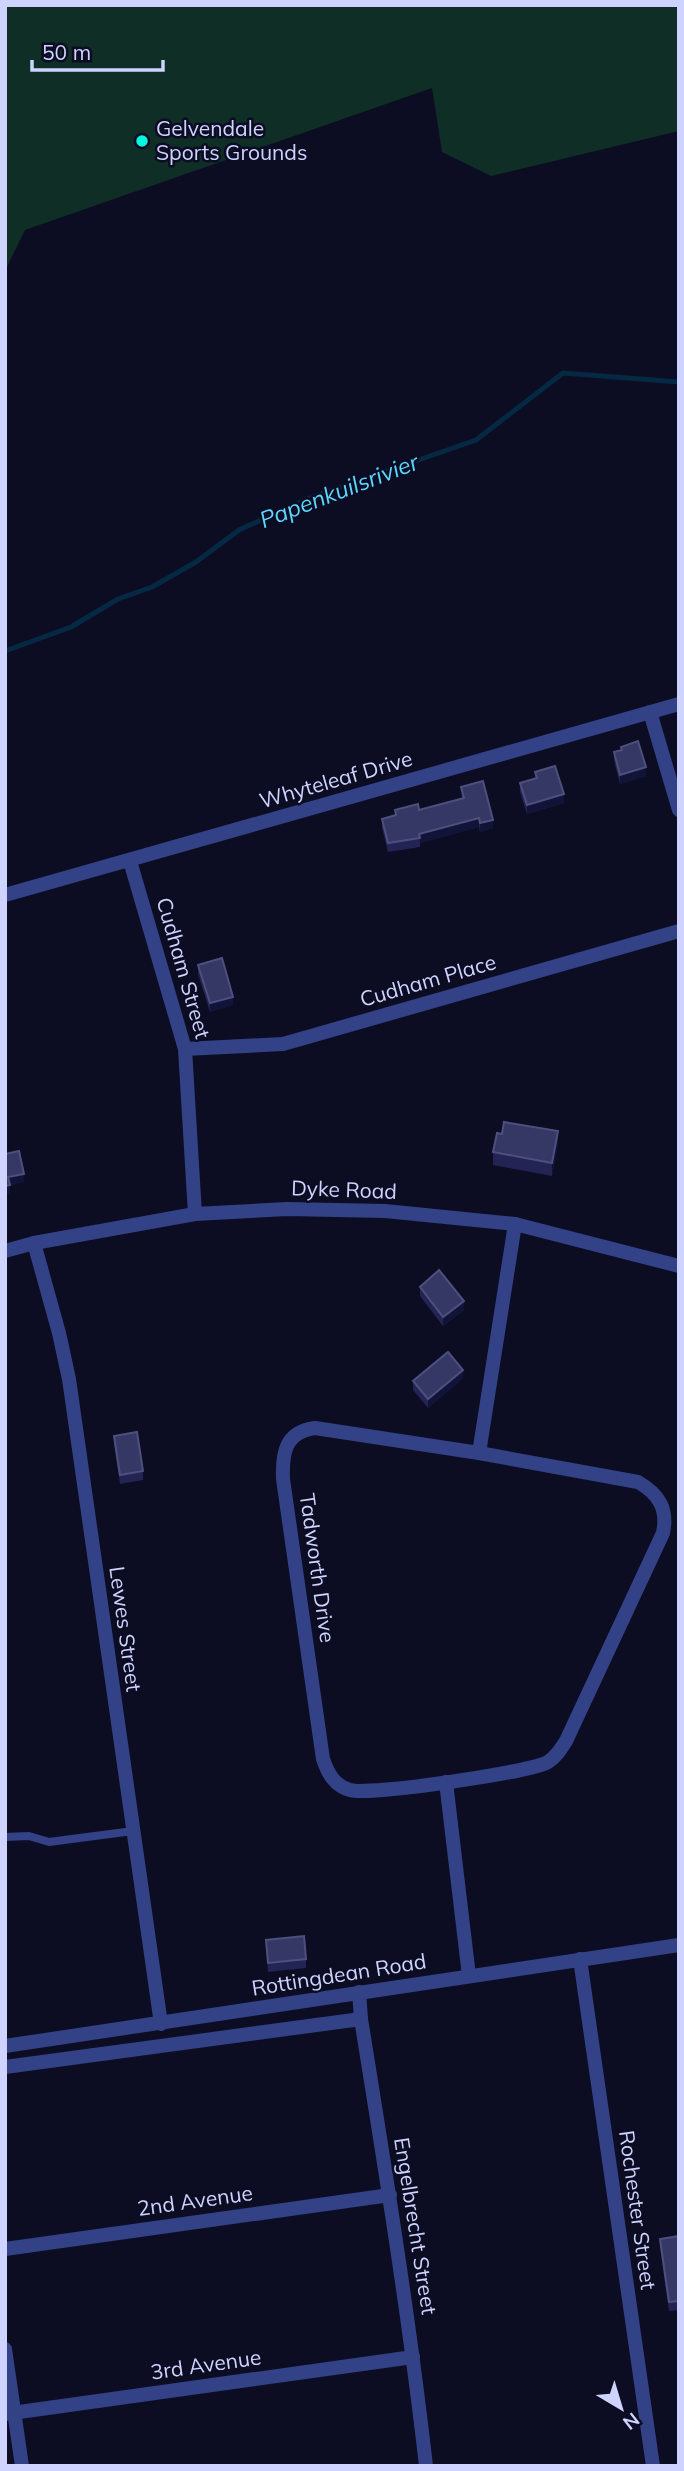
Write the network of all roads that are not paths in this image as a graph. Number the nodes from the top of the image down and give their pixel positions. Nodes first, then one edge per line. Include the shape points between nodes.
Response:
1 (679, 704) edge
2 (650, 712) junction
3 (679, 810) edge
4 (130, 861) junction
5 (5, 895) edge
6 (679, 931) edge
7 (185, 1049) junction
8 (195, 1214) junction
9 (515, 1224) junction
10 (34, 1242) junction
11 (5, 1251) edge
12 (679, 1266) edge
13 (479, 1453) junction
14 (446, 1782) junction
15 (133, 1831) junction
16 (5, 1837) edge
17 (679, 1945) edge
18 (580, 1959) junction
19 (469, 1976) junction
20 (359, 1992) junction
21 (361, 2020) junction
22 (161, 2024) junction
23 (5, 2046) edge
24 (5, 2067) edge
25 (390, 2195) junction
26 (5, 2249) edge
27 (5, 2349) edge
28 (414, 2357) junction
29 (10, 2414) edge
30 (22, 2466) edge
31 (426, 2466) edge
32 (653, 2466) edge

1 - 2 street, Whyteleaf Drive
2 - 3 street
2 - 4 street, Whyteleaf Drive
4 - 5 street, Whyteleaf Drive
4 - 7 street, Cudham Street
6 - 7 street, Cudham Place via 283,1044
7 - 8 street, Cudham Street
8 - 9 street, Dyke Road via 287,1209 385,1211
8 - 10 street, Dyke Road
9 - 12 street, Dyke Road
9 - 13 street
10 - 11 street, Dyke Road
10 - 15 street, Lewes Street via 69,1380
13 - 14 street, Tadworth Drive via 638,1482 659,1498 665,1524 557,1754 525,1770
13 - 14 street, Tadworth Drive via 314,1427 289,1440 282,1461 327,1772 357,1792
14 - 19 street
15 - 16 lane via 49,1842 29,1836
15 - 22 street, Lewes Street
17 - 18 street, Rottingdean Road
18 - 19 street, Rottingdean Road
18 - 32 street, Rochester Street
19 - 20 street, Rottingdean Road
20 - 21 street, Engelbrecht Street
20 - 22 street, Rottingdean Road
21 - 24 street
21 - 25 street, Engelbrecht Street
22 - 23 street, Rottingdean Road
25 - 26 street, 2nd Avenue
25 - 28 street, Engelbrecht Street
27 - 29 street
28 - 29 street, 3rd Avenue
28 - 31 street, Engelbrecht Street
29 - 30 street

